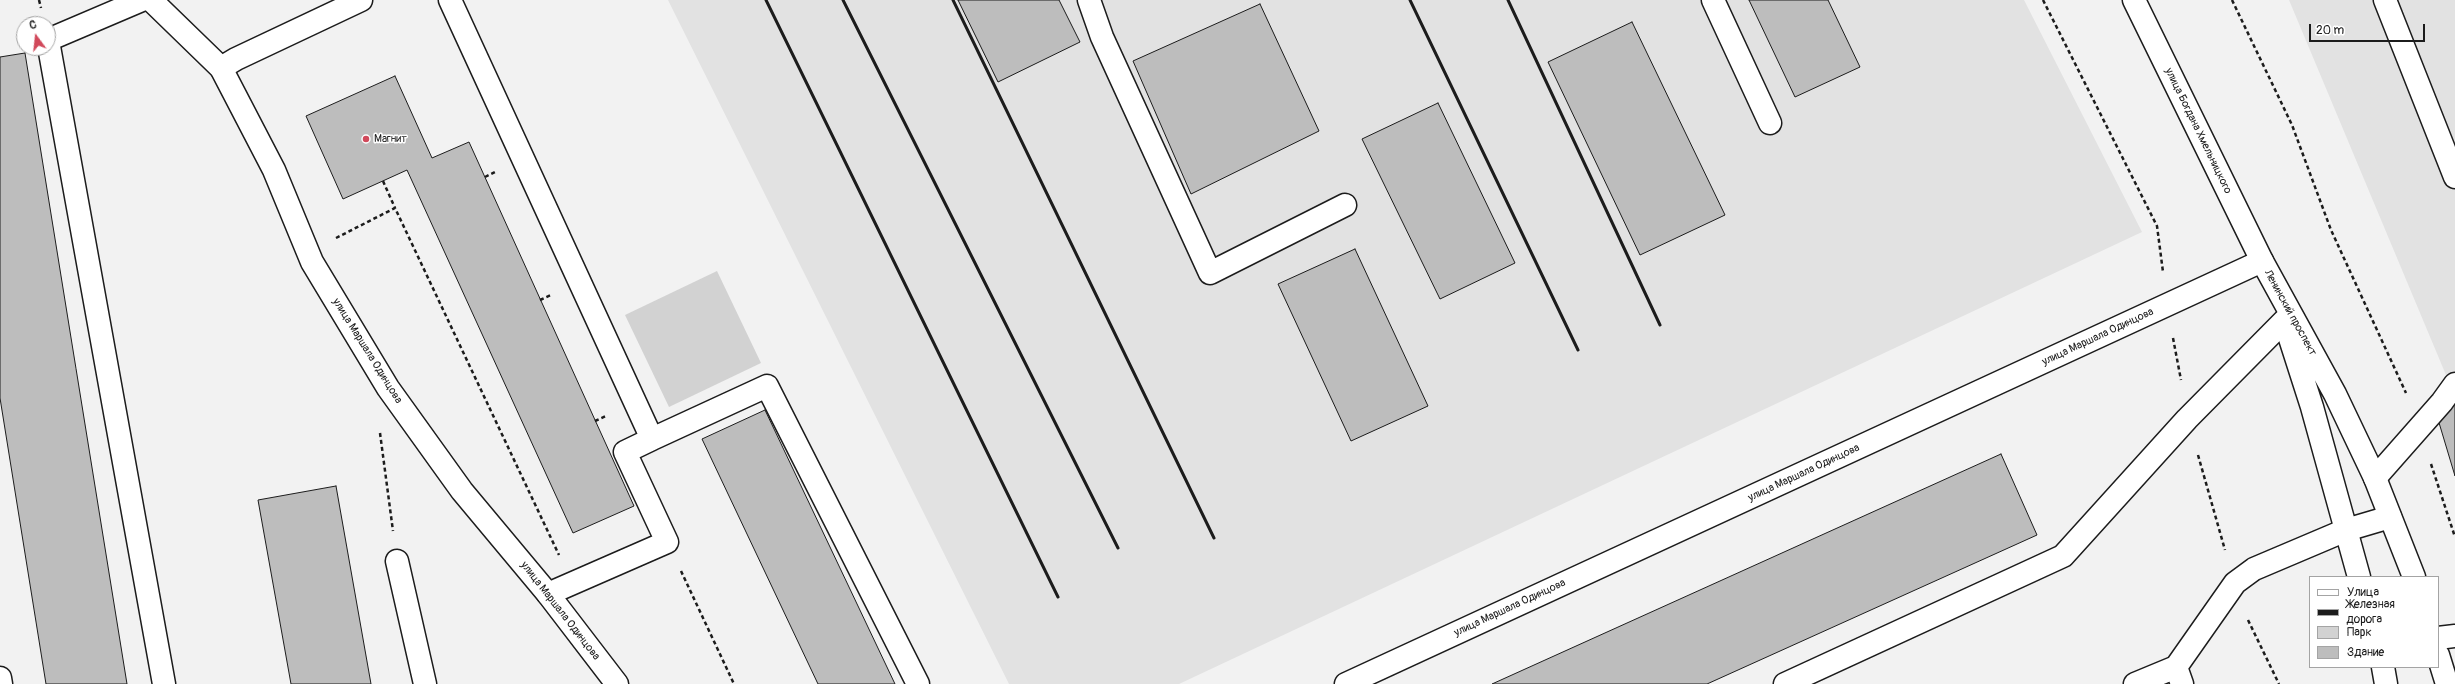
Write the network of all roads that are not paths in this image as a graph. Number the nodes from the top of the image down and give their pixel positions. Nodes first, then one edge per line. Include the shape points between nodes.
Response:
1 (142, 0) edge
2 (150, 0) edge
3 (361, 0) edge
4 (450, 0) edge
5 (1089, 0) edge
6 (1713, 0) edge
7 (2134, 0) edge
8 (2385, 0) edge
9 (56, 37) edge
10 (51, 56) edge
11 (221, 68) junction
12 (1770, 123) dead end
13 (2455, 177) edge
14 (1345, 205) dead end
15 (2262, 262) junction
16 (2284, 321) junction
17 (2455, 384) edge
18 (652, 439) junction
19 (2375, 478) junction
20 (2390, 517) junction
21 (2346, 530) junction
22 (397, 561) road end
23 (2359, 576) edge
24 (2414, 576) edge
25 (548, 594) junction
26 (2455, 636) edge
27 (2439, 638) edge
28 (2439, 658) edge
29 (2383, 668) edge
30 (2179, 676) edge
31 (0, 678) edge
32 (1, 684) edge
33 (164, 684) edge
34 (425, 684) edge
35 (617, 684) edge
36 (918, 684) edge
37 (1346, 684) edge
38 (1785, 684) edge
39 (2135, 684) edge
40 (2386, 684) edge
41 (2447, 684) edge

1 - 9 street
2 - 11 street, улица Маршала Одинцова
3 - 11 street
4 - 18 street
5 - 14 street via 1102,37 1210,273
6 - 12 street
7 - 15 street, улица Богдана Хмельницкого
8 - 13 street
10 - 33 street
11 - 25 street, улица Маршала Одинцова via 274,170 312,262 388,388 462,491
15 - 16 street, Ленинский проспект
15 - 19 street, Ленинский проспект via 2335,394
15 - 37 street, улица Маршала Одинцова
16 - 21 street, Ленинский проспект via 2312,407
16 - 38 street via 2187,419 2063,556
17 - 19 street
18 - 25 street via 625,452 667,542
18 - 36 street via 767,386
19 - 20 street, Ленинский проспект
20 - 21 street
20 - 24 street, Ленинский проспект
21 - 23 street, Ленинский проспект
21 - 30 street via 2278,557 2254,569 2235,583
22 - 34 street
25 - 35 street, улица Маршала Одинцова
26 - 27 street
28 - 41 street
29 - 40 street
30 - 39 street
31 - 32 street

